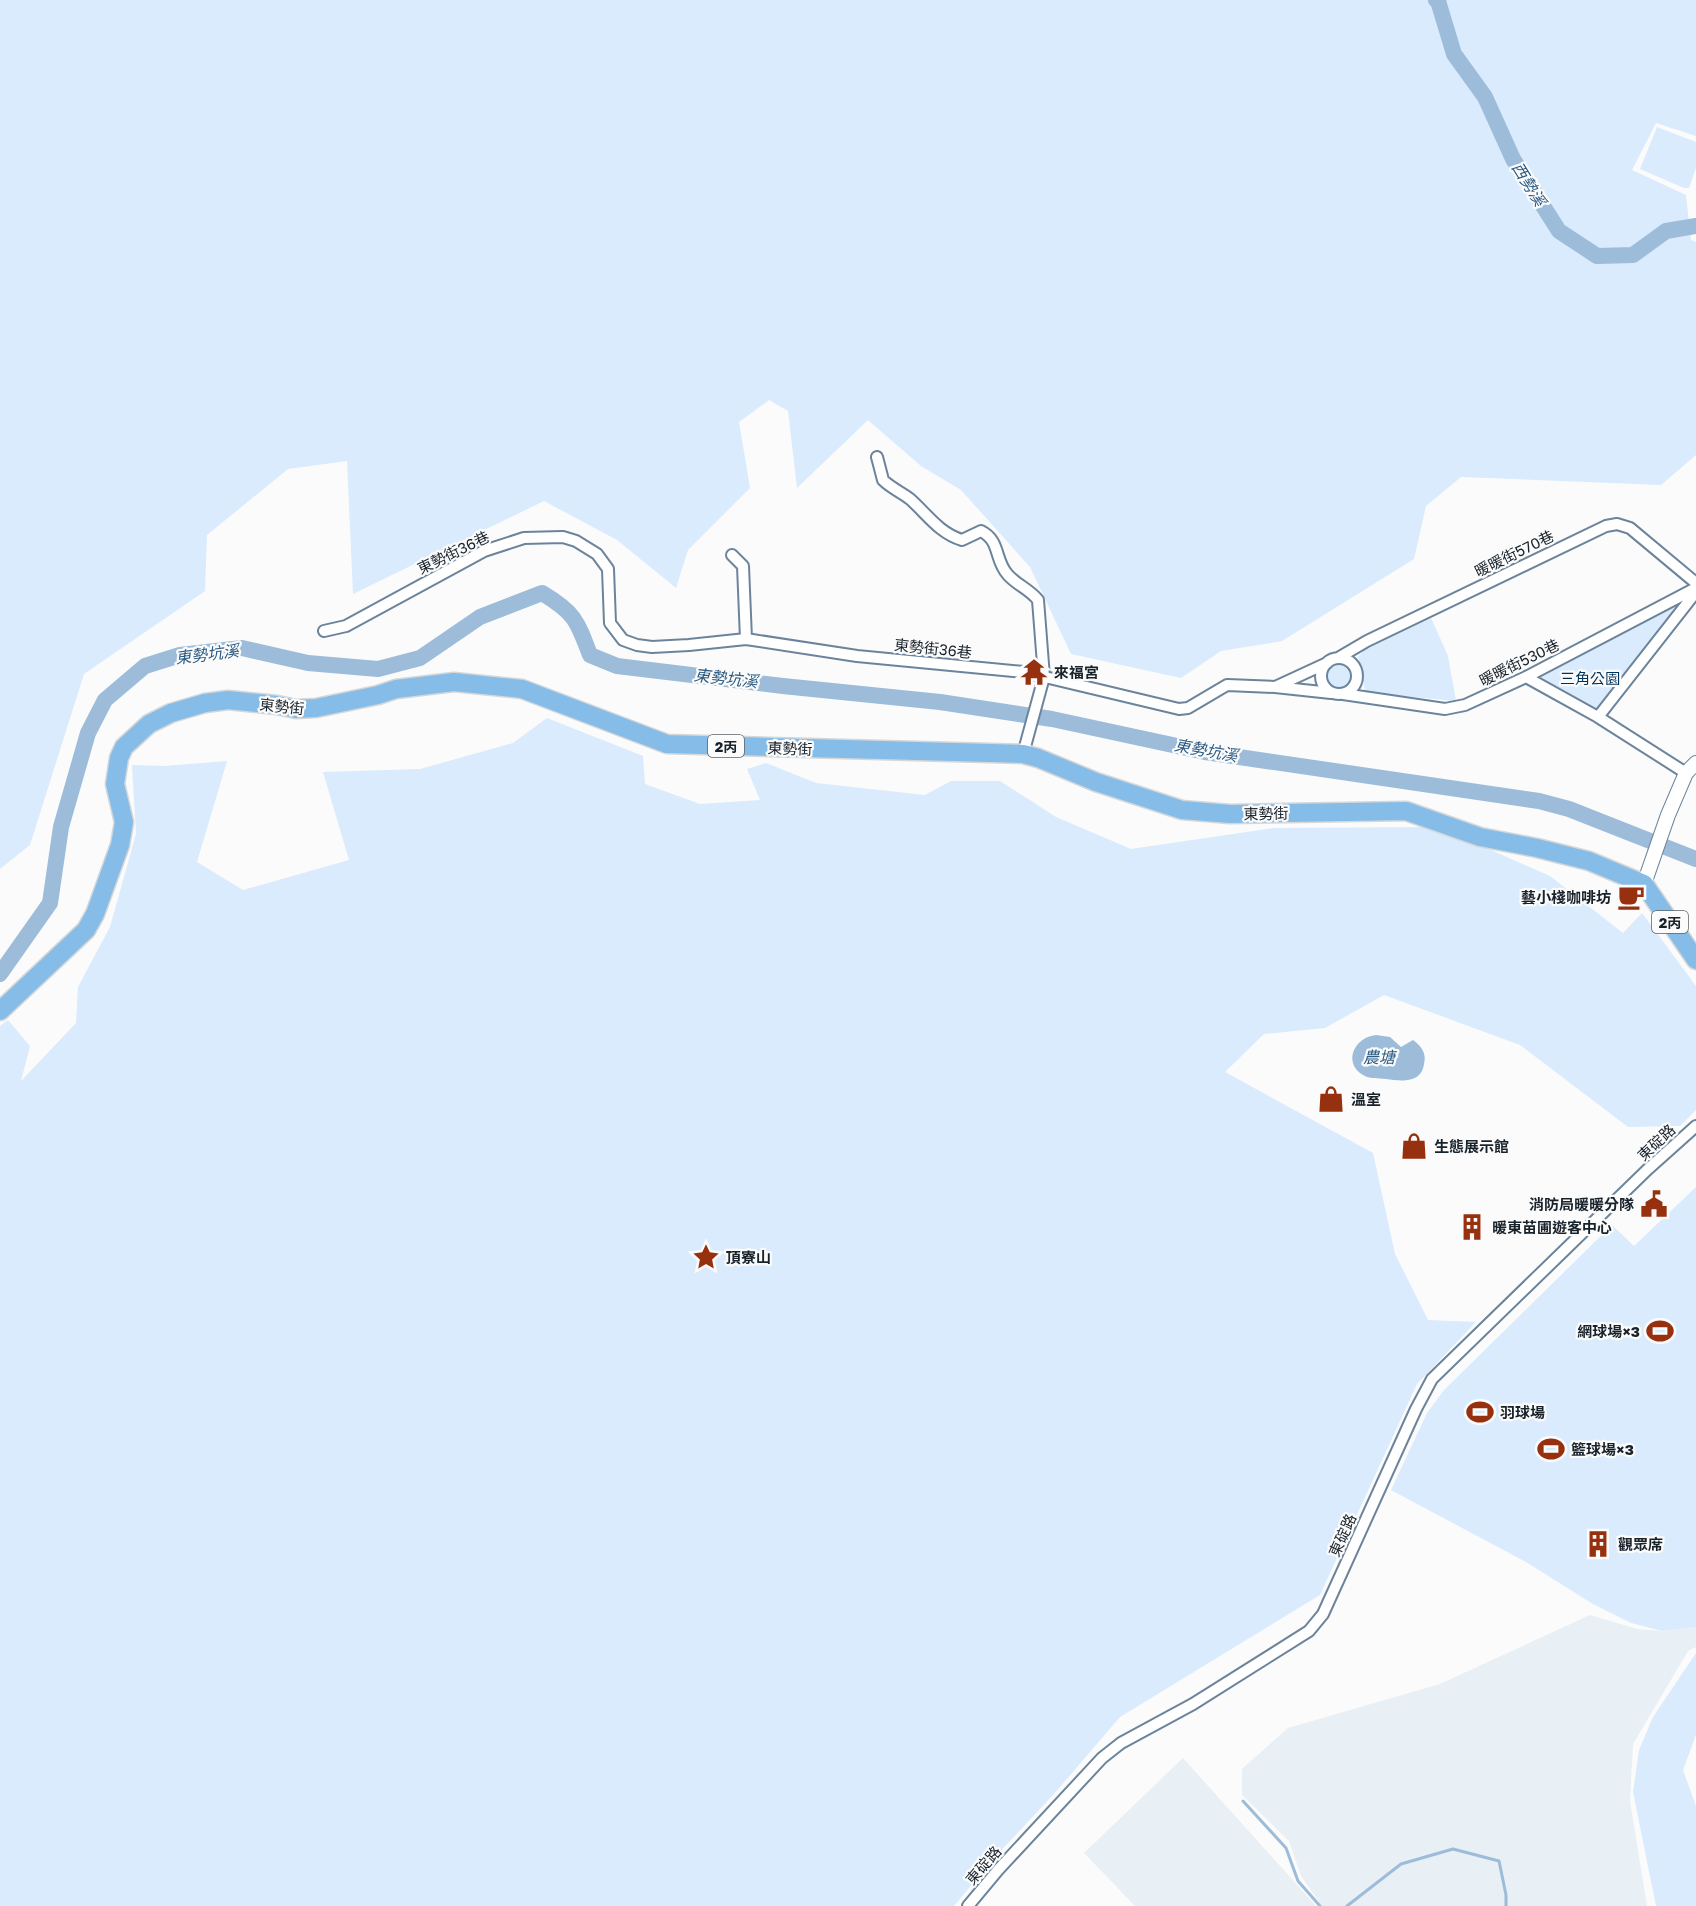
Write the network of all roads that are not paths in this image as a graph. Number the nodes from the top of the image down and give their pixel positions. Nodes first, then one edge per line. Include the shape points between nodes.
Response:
1 (877, 457) dead end
2 (732, 555) dead end
3 (1696, 583) edge
4 (1696, 590) edge
5 (324, 631) dead end
6 (746, 639) junction
7 (1338, 658) junction
8 (1327, 663) junction
9 (1044, 677) junction
10 (1526, 677) junction
11 (1275, 687) junction
12 (1337, 693) junction
13 (1598, 717) junction
14 (1024, 747) junction
15 (1693, 766) edge
16 (1647, 878) junction
17 (1696, 960) edge
18 (0, 1011) edge
19 (1696, 1126) edge
20 (968, 1906) edge

1 - 9 street via 883,480 952,537 962,540 981,531 991,536 1008,575 1038,600
2 - 6 street via 743,566
3 - 7 street, 暖暖街570巷 via 1630,528 1606,526 1367,640
4 - 10 street, 暖暖街530巷
4 - 13 street
5 - 6 street, 東勢街36巷 via 346,626 484,551 524,538 563,537 597,555 608,570 610,623 623,640 652,647
6 - 9 street, 東勢街36巷
7 - 8 street
7 - 12 street via 1354,666 1357,677 1353,688
8 - 11 street
8 - 12 street via 1321,680
9 - 11 street via 1179,709 1188,708 1227,685
9 - 14 street
10 - 12 street, 暖暖街530巷 via 1465,705 1445,709
10 - 13 street
11 - 12 street, 暖暖街530巷
13 - 15 street
14 - 16 main road, 東勢街 / 2丙 via 1038,758 1096,782 1182,810 1230,814 1406,811 1480,837
14 - 18 main road, 東勢街 / 2丙 via 667,744 522,689 454,682 396,689 316,708 228,700 205,703 149,724 124,747 115,784 124,822 120,845 95,914 86,930
15 - 16 street via 1668,815
16 - 17 main road, 2丙
19 - 20 street, 東碇路 via 1432,1380 1323,1614 1309,1631 1102,1758

